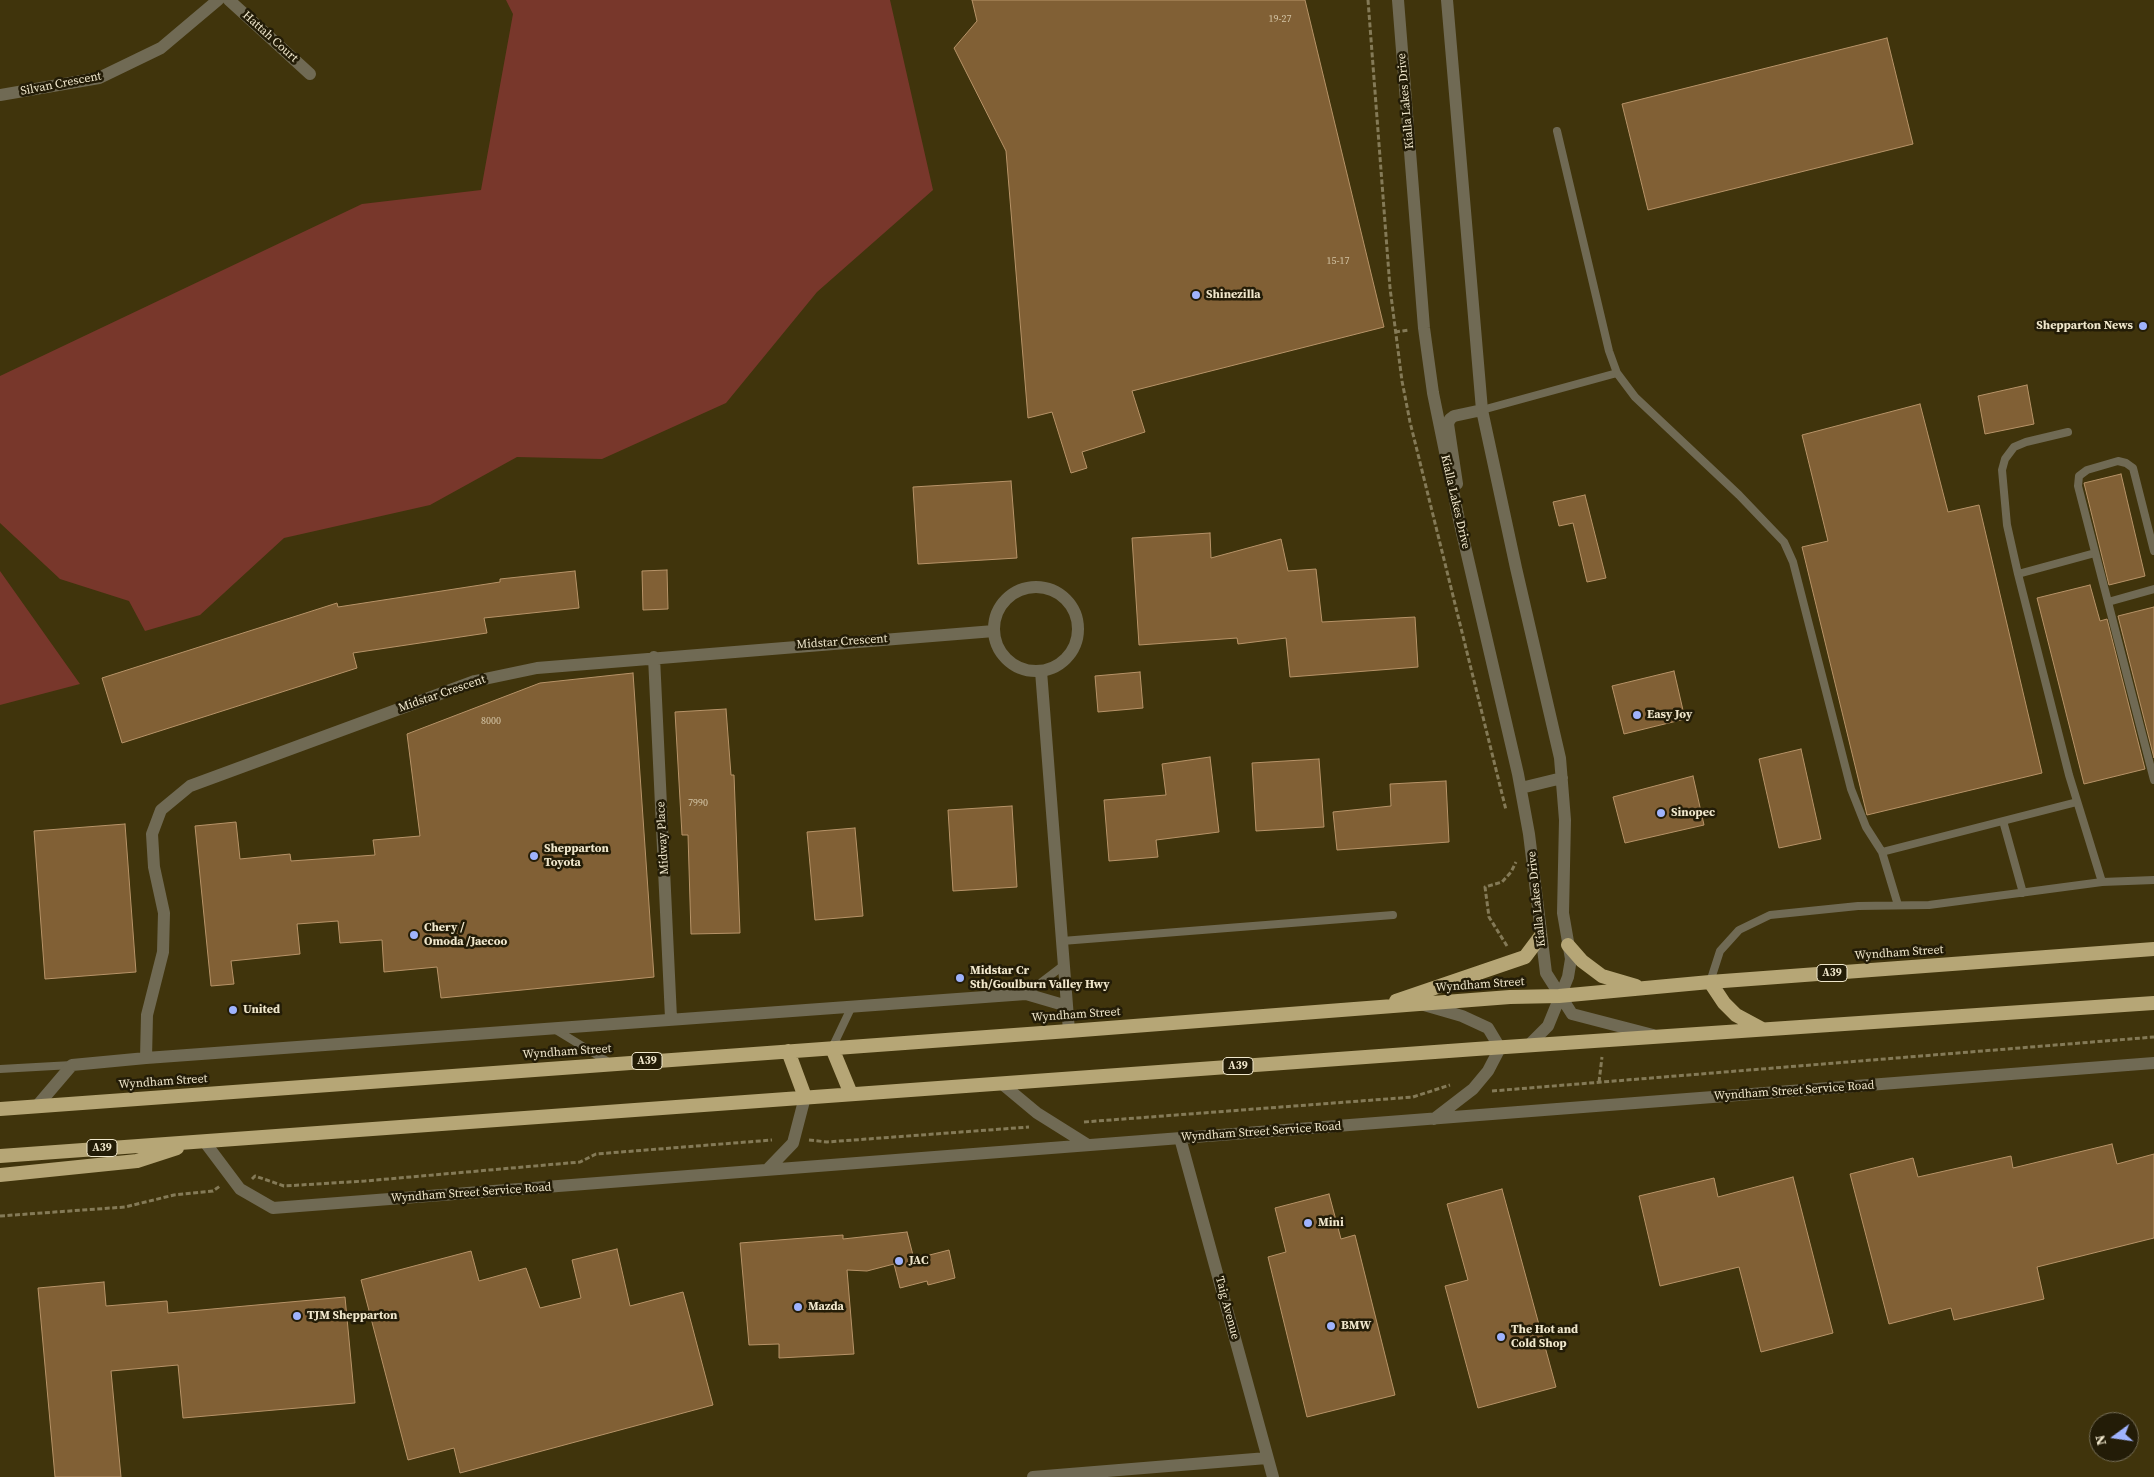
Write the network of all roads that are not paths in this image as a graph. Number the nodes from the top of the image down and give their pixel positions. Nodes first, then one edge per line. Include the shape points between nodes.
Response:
1 (218, 0) edge
2 (229, 0) edge
3 (1398, 0) edge
4 (1447, 0) edge
5 (310, 74) dead end
6 (0, 95) edge
7 (1557, 131) dead end
8 (1617, 374) junction
9 (1482, 410) junction
10 (2068, 432) dead end
11 (1459, 520) junction
12 (2154, 551) edge
13 (2095, 553) junction
14 (2018, 574) junction
15 (2154, 589) edge
16 (2108, 602) junction
17 (994, 631) junction
18 (654, 657) junction
19 (1041, 671) junction
20 (1562, 778) junction
21 (2154, 780) edge
22 (1521, 788) junction
23 (2077, 802) junction
24 (2003, 820) junction
25 (1882, 852) junction
26 (2154, 880) edge
27 (2102, 882) junction
28 (2023, 893) junction
29 (1898, 905) junction
30 (1393, 915) dead end
31 (1540, 937) junction
32 (1062, 941) junction
33 (1568, 945) junction
34 (2154, 949) edge
35 (1064, 965) junction
36 (1710, 982) junction
37 (1644, 988) junction
38 (1026, 994) junction
39 (1560, 996) junction
40 (2154, 1003) edge
41 (1420, 1004) junction
42 (852, 1006) junction
43 (1067, 1006) junction
44 (1379, 1007) junction
45 (671, 1018) junction
46 (552, 1027) junction
47 (1763, 1029) junction
48 (1069, 1031) junction
49 (1660, 1037) junction
50 (1528, 1046) junction
51 (832, 1048) junction
52 (1500, 1048) junction
53 (788, 1051) junction
54 (146, 1058) junction
55 (2154, 1063) edge
56 (610, 1064) junction
57 (72, 1065) junction
58 (0, 1069) edge
59 (1001, 1083) junction
60 (851, 1094) junction
61 (805, 1097) junction
62 (37, 1106) junction
63 (0, 1109) edge
64 (1434, 1119) junction
65 (1180, 1138) junction
66 (202, 1141) junction
67 (1088, 1146) junction
68 (0, 1156) edge
69 (766, 1170) junction
70 (0, 1175) edge
71 (1268, 1458) junction
72 (1033, 1477) edge
73 (1273, 1477) edge

1 - 6 street, Silvan Crescent via 160,48 99,78
2 - 5 street, Hattah Court
3 - 11 street, Kialla Lakes Drive via 1424,328 1433,393
4 - 9 street, Kialla Lakes Drive
7 - 8 lane
8 - 9 lane
8 - 25 lane via 1635,397 1784,542 1793,562 1851,790 1866,827
9 - 11 street via 1454,416 1448,424 1456,467
9 - 20 street, Kialla Lakes Drive
10 - 14 lane via 2014,447 2005,459 2002,470 2007,525
11 - 22 street, Kialla Lakes Drive
12 - 13 lane via 2133,468 2118,461 2087,470 2079,476 2078,486
13 - 14 lane
13 - 16 lane
14 - 23 lane
15 - 16 lane
16 - 21 lane
17 - 18 street, Midstar Crescent
17 - 19 street via 1003,654 1013,664
17 - 19 street via 996,616 1003,603 1014,594 1036,587 1063,597 1073,608 1078,625 1077,639 1062,663
18 - 45 street, Midway Place
18 - 54 street, Midstar Crescent via 537,668 475,681 190,786 161,810 152,834 154,867 164,912 163,952 147,1016
19 - 32 street
20 - 22 street
20 - 33 street, Kialla Lakes Drive via 1565,820 1563,913
22 - 31 street, Kialla Lakes Drive via 1530,834
23 - 24 lane
23 - 27 lane
24 - 25 lane
24 - 28 lane
25 - 29 lane
26 - 27 lane
27 - 28 lane
28 - 29 lane via 1929,905
29 - 36 lane via 1770,915 1739,930 1720,951
30 - 32 lane
31 - 39 street, Kialla Lakes Drive via 1546,973
31 - 44 highway via 1525,957
32 - 35 street
33 - 37 highway via 1602,976
33 - 39 street, Kialla Lakes Drive via 1571,959
34 - 36 highway, Wyndham Street / A39
35 - 38 lane
35 - 43 street
36 - 37 highway, Wyndham Street / A39
36 - 47 highway via 1736,1015
37 - 39 highway, Wyndham Street / A39
38 - 42 street
38 - 43 street
39 - 41 highway, Wyndham Street / A39
39 - 49 street, Kialla Lakes Drive via 1572,1014
39 - 50 street, Kialla Lakes Drive via 1548,1026
40 - 47 highway, A39
41 - 44 highway, Wyndham Street / A39
41 - 52 street via 1462,1016 1488,1028
42 - 45 street
42 - 51 lane
43 - 48 street
44 - 48 highway, Wyndham Street / A39
45 - 46 street
46 - 54 street
46 - 56 lane
47 - 49 highway, A39
48 - 51 highway, Wyndham Street / A39
49 - 50 highway, A39
50 - 52 highway, A39
51 - 53 highway, Wyndham Street / A39
51 - 60 highway
52 - 59 highway, A39
52 - 64 street via 1488,1071 1473,1089
53 - 56 highway, Wyndham Street / A39
53 - 61 highway
54 - 57 street
55 - 64 street, Wyndham Street Service Road
56 - 62 highway, Wyndham Street / A39
57 - 58 lane
57 - 62 street
59 - 60 highway, A39
59 - 67 street via 1037,1113
60 - 61 highway, A39
61 - 66 highway, A39
61 - 69 street via 793,1143
62 - 63 highway, Wyndham Street / A39
64 - 65 street, Wyndham Street Service Road
65 - 67 street, Wyndham Street Service Road
65 - 71 street, Taig Avenue
66 - 68 highway, A39
66 - 69 street, Wyndham Street Service Road via 240,1189 273,1208
66 - 70 highway via 137,1161
67 - 69 street, Wyndham Street Service Road
71 - 72 street
71 - 73 street, Taig Avenue

